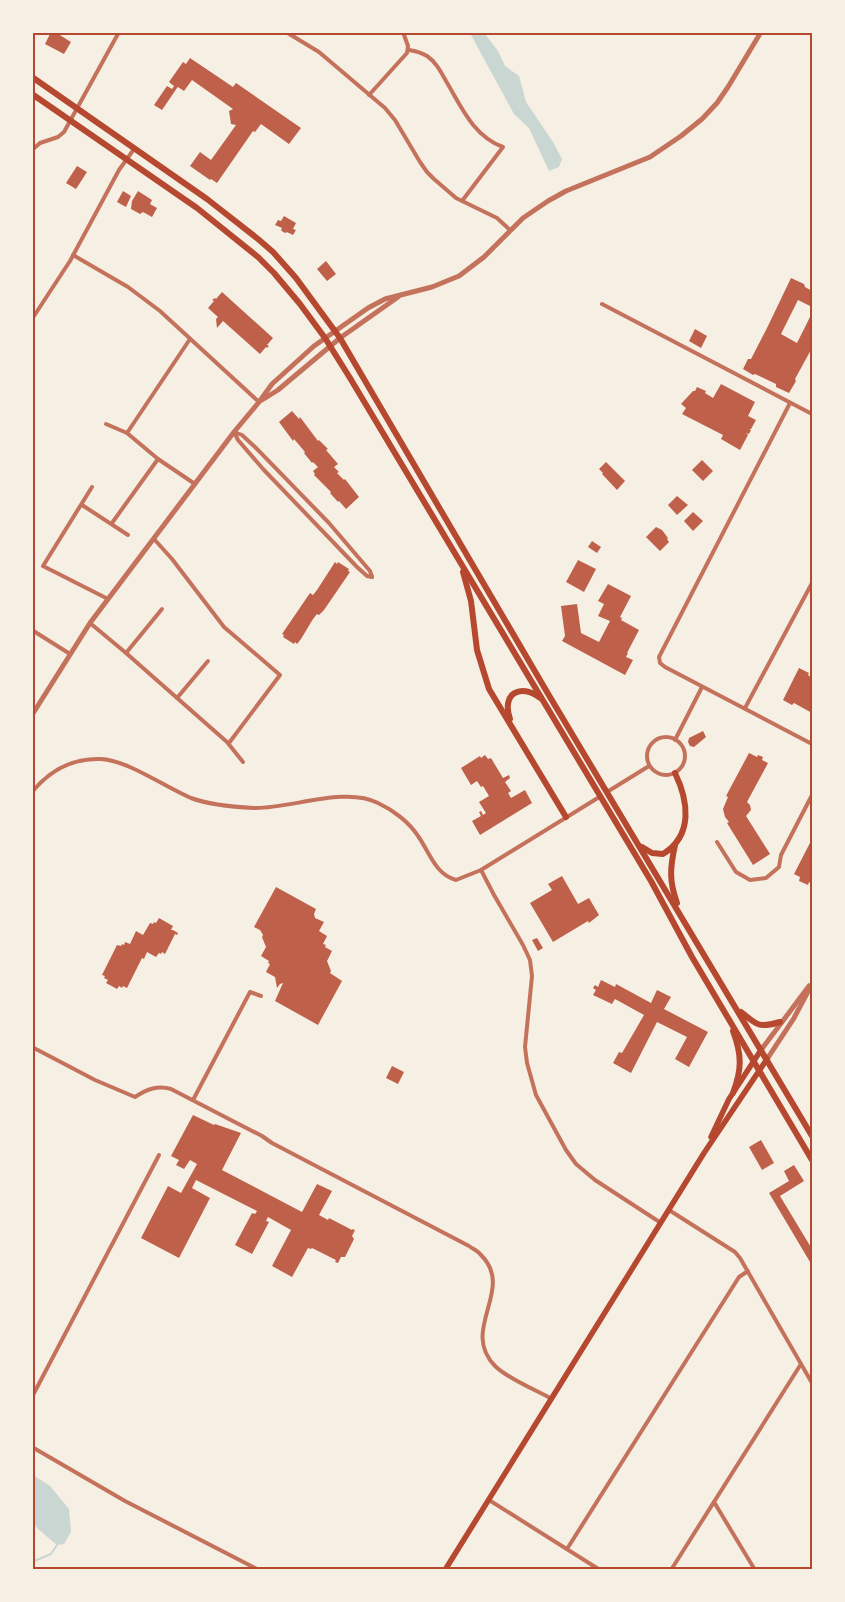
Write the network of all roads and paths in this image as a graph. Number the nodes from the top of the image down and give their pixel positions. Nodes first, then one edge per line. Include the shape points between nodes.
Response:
1 (118, 32) edge
2 (286, 32) edge
3 (402, 32) edge
4 (761, 32) edge
5 (409, 50) junction
6 (32, 77) edge
7 (32, 94) edge
8 (369, 95) junction
9 (77, 109) junction
10 (70, 120) junction
11 (134, 149) junction
12 (32, 150) edge
13 (126, 160) junction
14 (462, 202) junction
15 (510, 230) junction
16 (258, 239) junction
17 (249, 249) junction
18 (73, 255) junction
19 (400, 296) junction
20 (602, 304) dead end
21 (32, 319) edge
22 (335, 331) junction
23 (325, 338) junction
24 (340, 338) junction
25 (190, 339) junction
26 (330, 346) junction
27 (259, 402) junction
28 (790, 403) junction
29 (812, 414) edge
30 (106, 424) dead end
31 (234, 432) junction
32 (127, 433) junction
33 (158, 459) junction
34 (195, 484) junction
35 (92, 487) dead end
36 (82, 505) junction
37 (112, 523) junction
38 (128, 535) dead end
39 (154, 539) junction
40 (459, 561) junction
41 (812, 583) edge
42 (108, 599) junction
43 (162, 609) dead end
44 (90, 623) junction
45 (32, 630) edge
46 (126, 653) junction
47 (70, 654) junction
48 (208, 661) dead end
49 (702, 687) junction
50 (178, 698) junction
51 (543, 701) junction
52 (745, 708) junction
53 (33, 712) edge
54 (512, 725) junction
55 (675, 740) junction
56 (229, 743) junction
57 (812, 744) edge
58 (243, 762) dead end
59 (649, 766) junction
60 (675, 773) junction
61 (32, 792) edge
62 (812, 795) edge
63 (566, 817) junction
64 (717, 842) dead end
65 (676, 844) junction
66 (639, 845) junction
67 (481, 870) junction
68 (681, 916) junction
69 (812, 982) edge
70 (261, 996) dead end
71 (724, 1009) junction
72 (737, 1009) junction
73 (780, 1022) junction
74 (32, 1047) edge
75 (762, 1050) junction
76 (768, 1059) junction
77 (754, 1061) junction
78 (760, 1070) junction
79 (733, 1093) junction
80 (193, 1100) junction
81 (812, 1136) edge
82 (704, 1153) junction
83 (159, 1155) dead end
84 (812, 1160) edge
85 (669, 1210) junction
86 (661, 1223) junction
87 (748, 1271) junction
88 (801, 1364) junction
89 (812, 1383) edge
90 (32, 1397) edge
91 (552, 1399) junction
92 (32, 1447) edge
93 (489, 1500) junction
94 (714, 1502) junction
95 (567, 1549) junction
96 (259, 1570) edge
97 (445, 1570) edge
98 (600, 1570) edge
99 (671, 1570) edge
100 (754, 1570) edge

1 - 9 street
2 - 8 street via 319,52
3 - 5 street
4 - 15 street via 728,87 702,120 650,157 566,191 534,209
5 - 8 street
5 - 14 street via 432,60 474,126 485,138 503,147
6 - 9 main road
7 - 10 main road
8 - 14 street via 395,120 427,172
9 - 10 street
9 - 11 main road
10 - 12 street via 58,137 40,143
10 - 13 main road
11 - 13 street
11 - 16 main road
13 - 17 main road via 197,208
13 - 18 street
14 - 15 street via 497,218
15 - 19 street via 484,257 459,276
16 - 17 main road
16 - 22 main road via 293,274
17 - 23 main road via 283,282
18 - 21 street
18 - 25 street via 128,287
19 - 22 street via 375,304
19 - 24 street
20 - 28 street
22 - 23 street
22 - 24 main road
23 - 26 main road
23 - 27 street via 272,384
24 - 26 street
24 - 66 main road
25 - 27 street
25 - 32 street
26 - 27 street
26 - 40 main road
27 - 31 street
28 - 29 street
28 - 49 street via 660,652 660,663
30 - 32 street
31 - 31 street via 263,469 358,568 372,577 370,570 329,523 255,447
31 - 34 street
32 - 33 street
33 - 34 street
33 - 37 street
34 - 39 street
35 - 36 street
36 - 37 street
36 - 42 street via 44,566
37 - 38 street
39 - 42 street
39 - 56 street via 224,627 280,675
40 - 51 main road
40 - 54 main road via 470,595 477,650 484,674 496,702
41 - 52 street
42 - 44 street
43 - 46 street
44 - 46 street
44 - 47 street
45 - 47 street
46 - 50 street
47 - 53 street
48 - 50 street
49 - 52 street
49 - 55 street
50 - 56 street
51 - 54 main road via 528,691 514,694 506,706
51 - 71 main road
52 - 57 street
54 - 63 main road
55 - 59 street via 663,738 653,742 648,751
55 - 60 street via 685,755 683,765
56 - 58 street
59 - 60 street via 662,775
59 - 63 street
60 - 65 main road via 684,795 686,812
61 - 67 street via 54,770 84,760 102,759 119,762 206,803 256,808 350,796 373,801 408,823 436,866 450,879 461,880
62 - 64 street via 781,855 778,868 766,878 750,880 736,872
63 - 67 street
65 - 66 main road via 664,854 652,853
65 - 68 main road via 671,882
66 - 68 main road
67 - 86 street via 530,960 532,976 525,1047 536,1095 576,1164
68 - 72 main road
69 - 73 street
69 - 76 street
70 - 80 street via 250,992
71 - 77 main road
71 - 79 main road via 740,1058
72 - 73 main road via 760,1025
72 - 75 main road
73 - 75 street
74 - 80 street via 135,1097 163,1086
75 - 76 main road
75 - 77 main road
76 - 78 main road
76 - 81 main road
77 - 78 main road
77 - 79 main road
78 - 82 main road
78 - 84 main road
79 - 82 main road
80 - 91 street via 482,1255 493,1277 493,1293 482,1326 482,1341 488,1356 505,1374
82 - 85 main road
83 - 90 street
85 - 86 main road
85 - 87 street via 735,1252
86 - 91 main road
87 - 88 street
87 - 95 street via 739,1277
88 - 89 street
88 - 94 street
91 - 93 main road
92 - 96 street via 125,1501
93 - 95 street
93 - 97 main road
94 - 99 street
94 - 100 street
95 - 98 street

